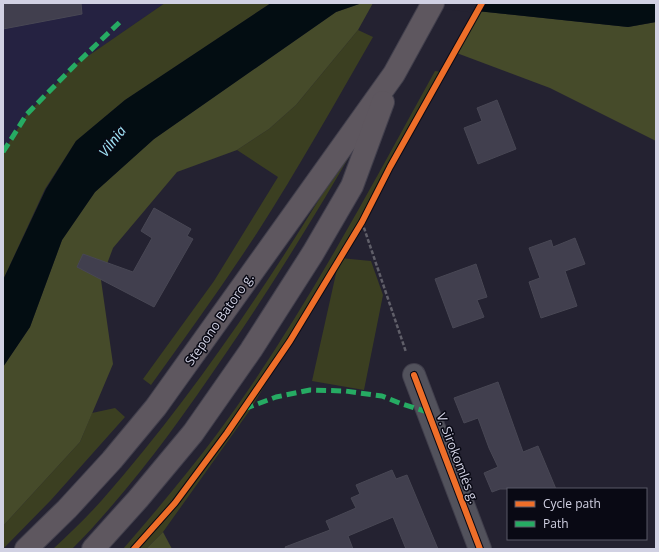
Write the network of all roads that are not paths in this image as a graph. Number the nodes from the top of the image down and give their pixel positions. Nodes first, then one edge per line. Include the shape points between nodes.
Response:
1 (433, 3) edge
2 (394, 74) junction
3 (414, 375) road end
4 (26, 549) edge
5 (93, 549) edge
6 (480, 549) edge

1 - 2 main road, Stepono Batoro g.
2 - 4 main road, Stepono Batoro g. via 156,407 112,460
2 - 5 main road, Stepono Batoro g. via 352,186 309,259 251,350 193,432
3 - 6 street, V. Sirokomlės g.

